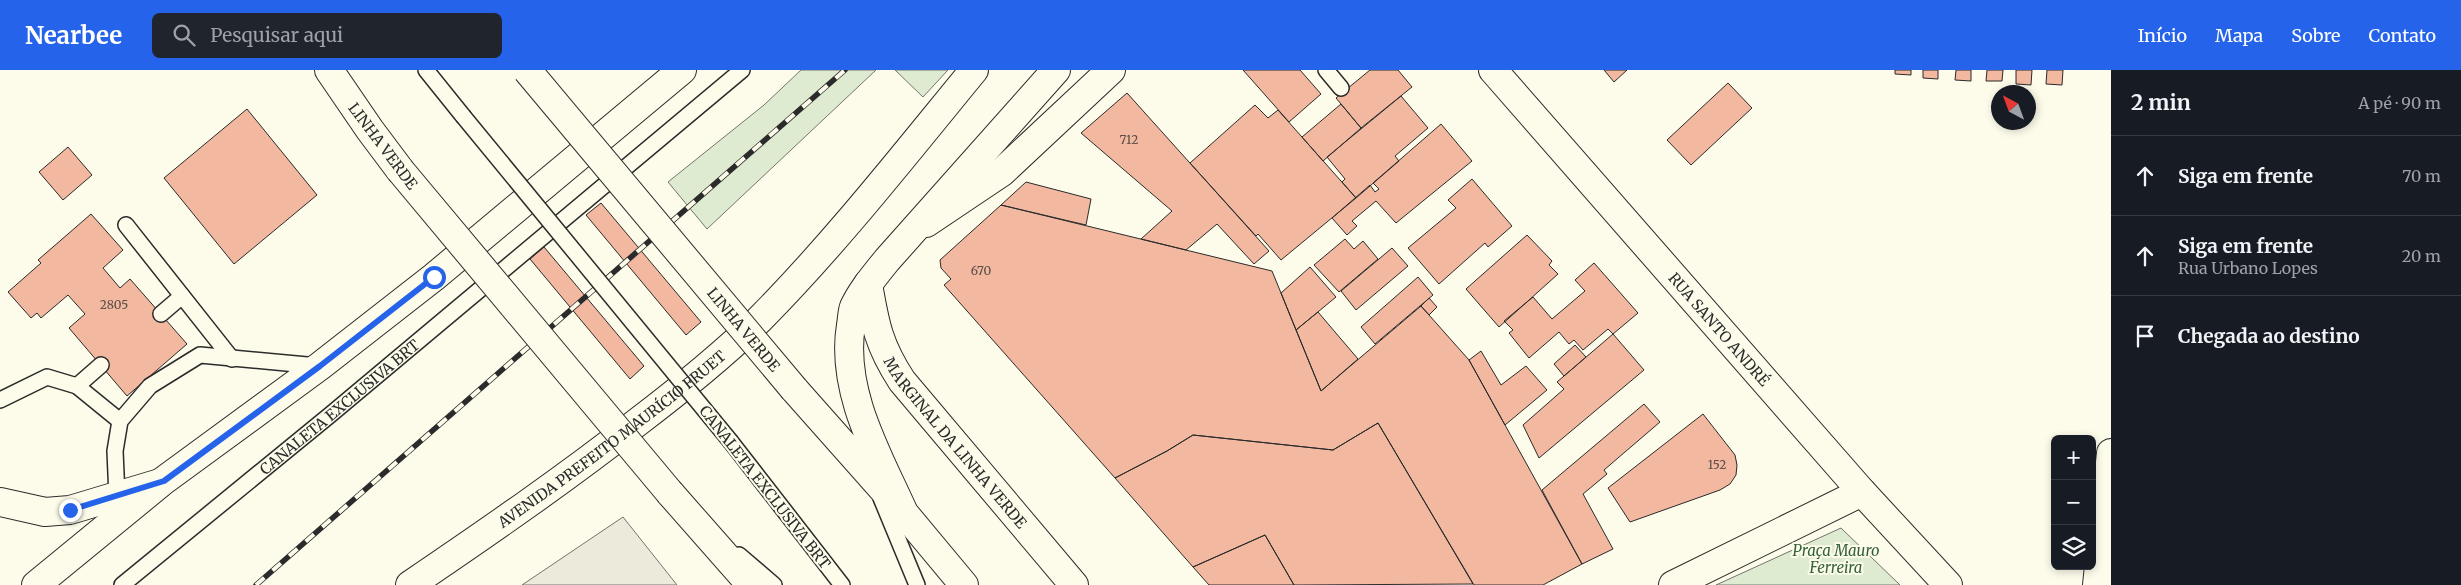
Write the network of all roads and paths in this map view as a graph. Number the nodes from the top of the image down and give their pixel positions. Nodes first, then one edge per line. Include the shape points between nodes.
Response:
1 (329, 70) edge
2 (426, 70) edge
3 (527, 70) edge
4 (682, 70) edge
5 (742, 70) edge
6 (974, 70) edge
7 (1056, 70) edge
8 (1111, 70) edge
9 (1326, 70) edge
10 (1493, 70) edge
11 (1341, 88) dead end
12 (126, 225) dead end
13 (912, 231) junction
14 (868, 284) junction
15 (182, 296) junction
16 (160, 314) dead end
17 (232, 359) junction
18 (101, 365) dead end
19 (320, 366) junction
20 (77, 386) junction
21 (0, 400) edge
22 (120, 421) junction
23 (2111, 453) edge
24 (873, 478) junction
25 (164, 481) junction
26 (1862, 492) junction
27 (117, 497) junction
28 (677, 500) junction
29 (0, 502) edge
30 (904, 513) junction
31 (36, 585) edge
32 (122, 585) edge
33 (410, 585) edge
34 (751, 585) edge
35 (774, 585) edge
36 (842, 585) edge
37 (917, 585) edge
38 (964, 585) edge
39 (1074, 585) edge
40 (1673, 585) edge
41 (1948, 585) edge
42 (2097, 585) edge

1 - 28 main road, LINHA VERDE, bridge via 400,170
2 - 36 lane, CANALETA EXCLUSIVA BRT, bridge via 731,442
3 - 24 main road, LINHA VERDE, bridge via 794,389
4 - 19 main road via 434,277
5 - 32 lane, CANALETA EXCLUSIVA BRT
6 - 33 main road, AVENIDA PREFEITO MAURÍCIO FRUET via 855,214 759,319 703,370 582,465
7 - 13 main road
8 - 13 main road via 1002,172
9 - 11 lane
10 - 26 main road, RUA SANTO ANDRÉ
12 - 15 lane
13 - 14 main road
14 - 30 main road via 854,308 848,339 849,372 870,439
14 - 39 main road, MARGINAL DA LINHA VERDE via 876,331 886,357 902,382
15 - 16 lane
15 - 17 lane
17 - 19 lane
17 - 22 lane via 200,354 150,386
18 - 20 lane
19 - 25 main road
20 - 21 lane via 46,377
20 - 22 lane
22 - 27 lane via 115,451
23 - 42 main road
24 - 30 main road, LINHA VERDE
24 - 37 lane
25 - 27 main road
25 - 31 main road
26 - 40 main road
26 - 41 main road, RUA SANTO ANDRÉ
27 - 29 main road via 70,510 45,512
28 - 34 main road, LINHA VERDE
28 - 35 lane
30 - 38 main road, LINHA VERDE

